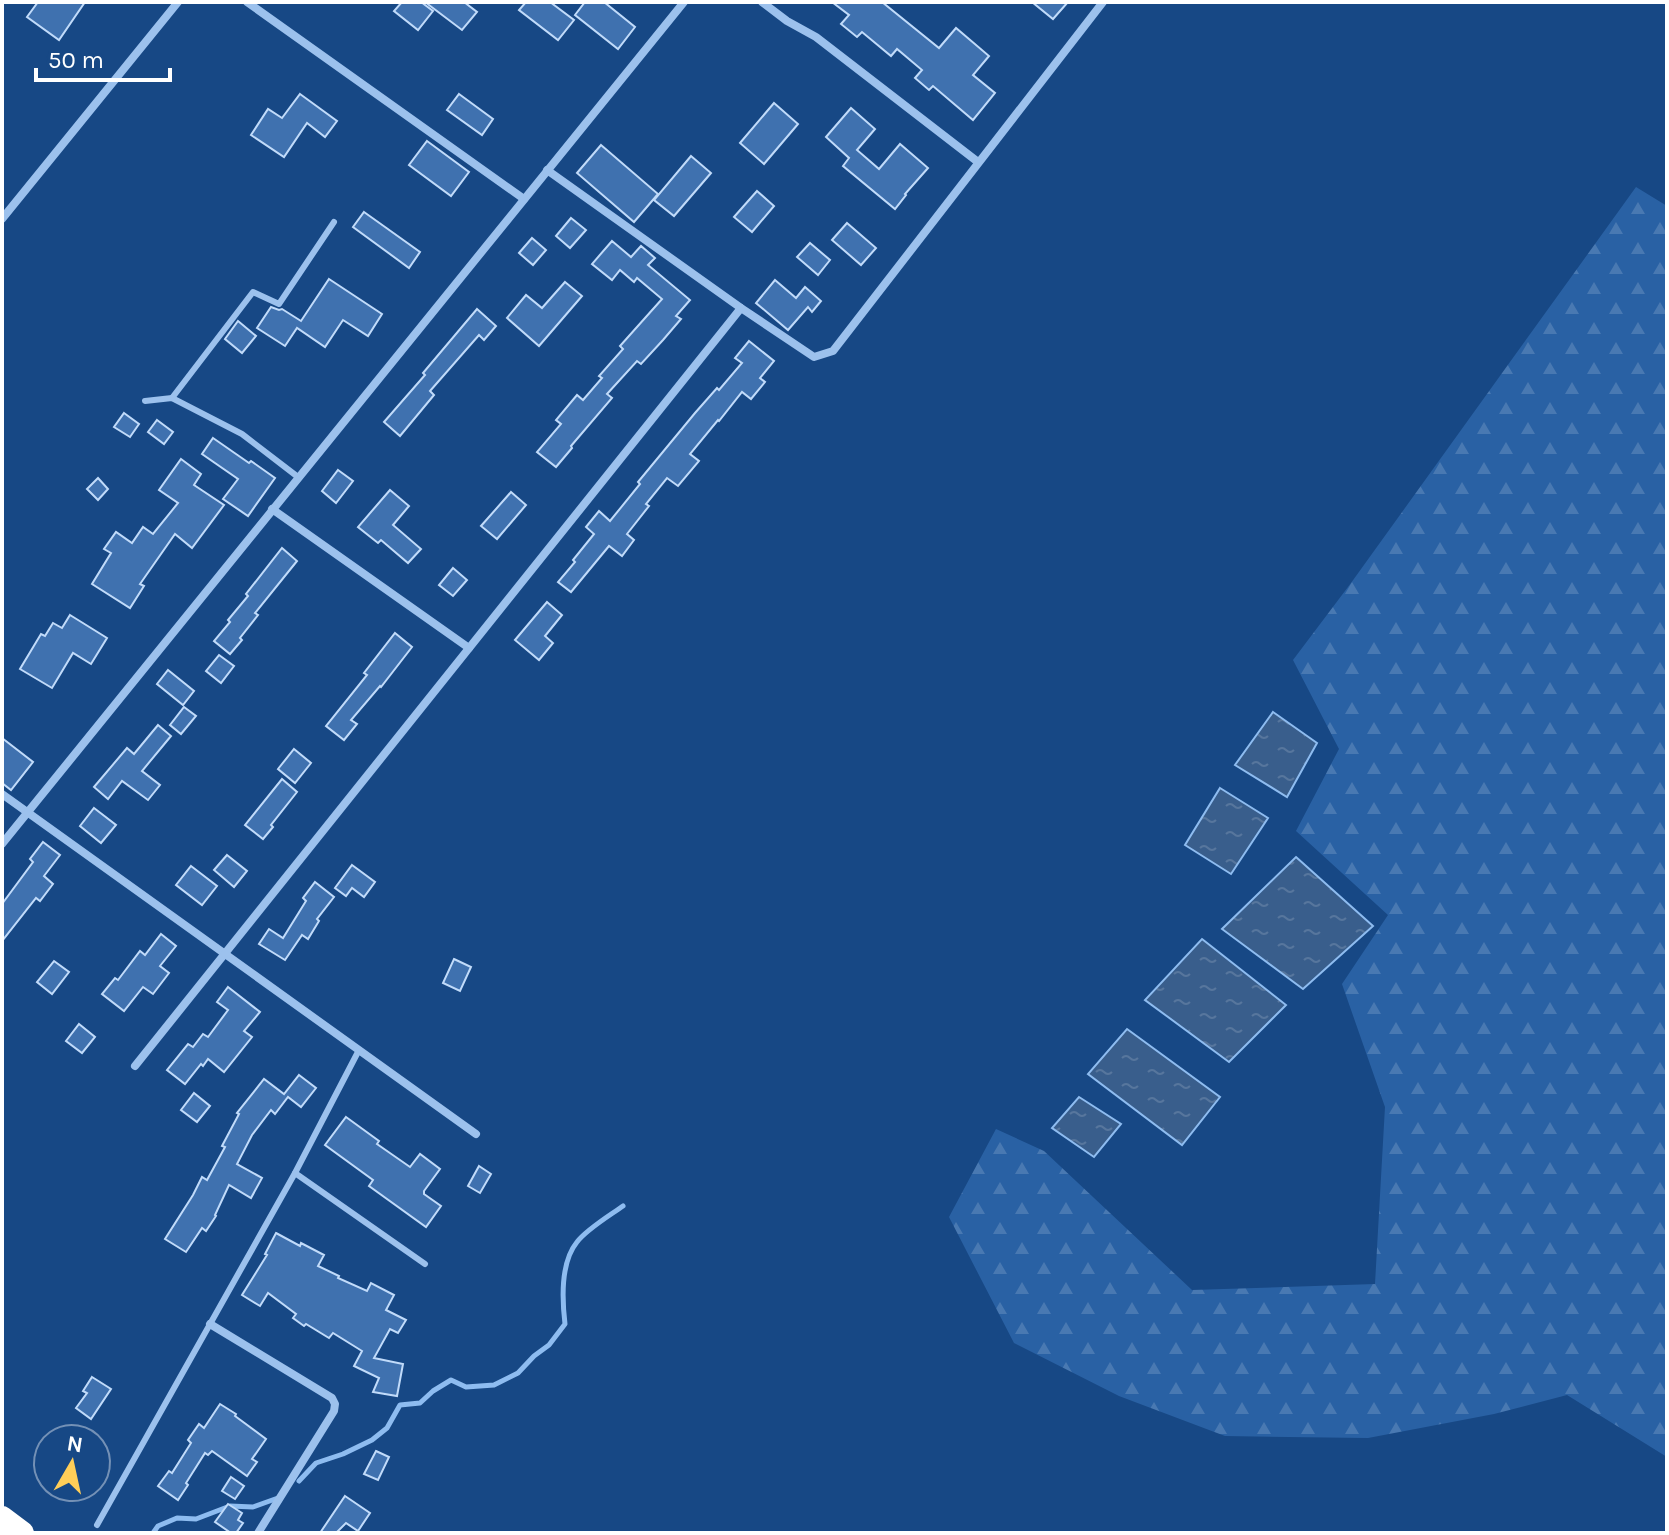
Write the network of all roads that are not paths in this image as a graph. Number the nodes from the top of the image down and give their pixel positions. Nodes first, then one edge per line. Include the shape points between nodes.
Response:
1 (178, 2) edge
2 (247, 2) edge
3 (684, 2) edge
4 (762, 2) edge
5 (1103, 2) edge
6 (978, 162) junction
7 (547, 170) junction
8 (524, 199) junction
9 (2, 219) edge
10 (334, 222) dead end
11 (741, 308) junction
12 (172, 398) junction
13 (145, 401) dead end
14 (298, 477) junction
15 (272, 509) junction
16 (469, 648) junction
17 (2, 794) edge
18 (28, 811) junction
19 (2, 844) edge
20 (224, 954) junction
21 (359, 1050) junction
22 (135, 1066) dead end
23 (476, 1134) dead end
24 (295, 1173) junction
25 (425, 1264) dead end
26 (210, 1324) junction
27 (2, 1518) edge
28 (97, 1525) dead end
29 (22, 1533) edge
30 (258, 1533) edge

1 - 9 street
2 - 8 street
3 - 7 street
4 - 6 street via 816,37
5 - 6 street
6 - 11 street via 833,351 814,357
7 - 8 street
7 - 11 street
8 - 14 street
10 - 12 lane via 279,304 253,292
11 - 16 street
12 - 13 lane
12 - 14 lane via 242,434
14 - 15 street
15 - 16 street
15 - 18 street
16 - 20 street
17 - 18 street
18 - 19 street
18 - 20 street
20 - 21 street
20 - 22 street
21 - 23 street
21 - 24 lane
24 - 25 lane
24 - 26 lane
26 - 28 lane
26 - 30 street via 335,1404
27 - 29 highway

